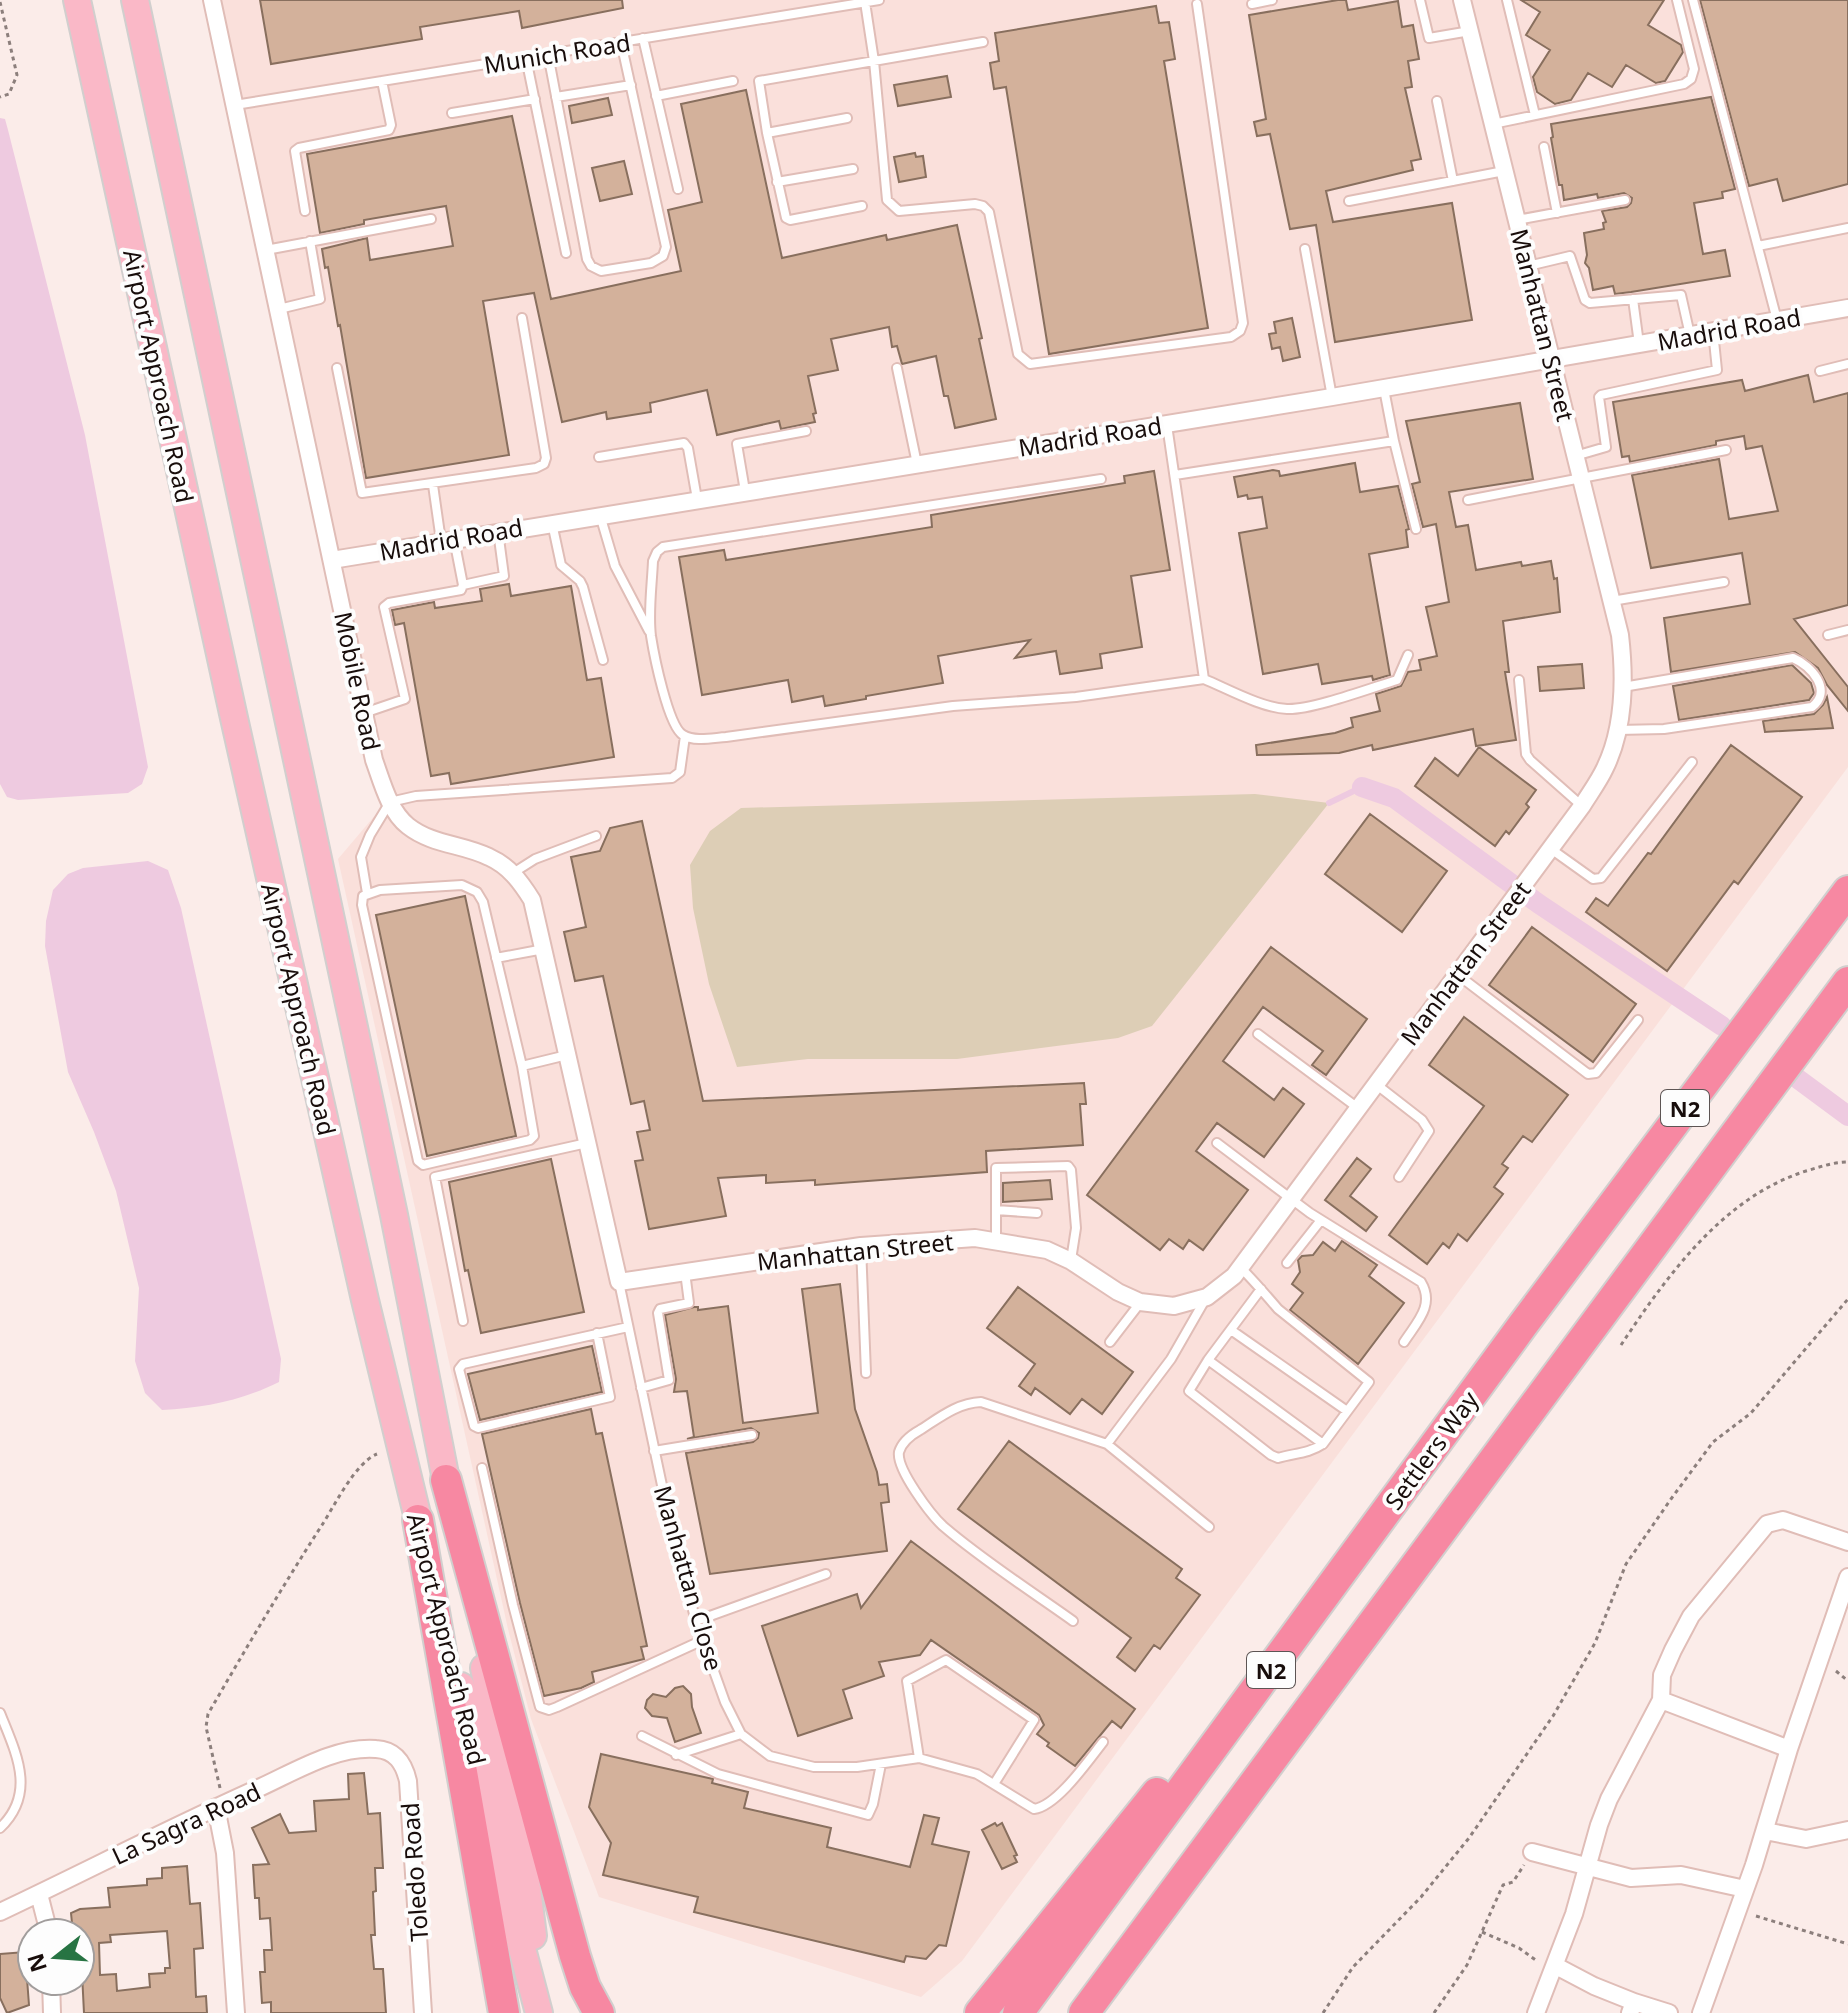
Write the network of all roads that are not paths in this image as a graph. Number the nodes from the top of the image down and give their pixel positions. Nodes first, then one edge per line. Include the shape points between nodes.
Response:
1 (77, 0) edge
2 (135, 0) edge
3 (212, 0) edge
4 (879, 0) edge
5 (1272, 0) edge
6 (1420, 0) edge
7 (1462, 0) edge
8 (1507, 0) edge
9 (1677, 0) edge
10 (1693, 0) edge
11 (859, 2) edge
12 (1197, 4) dead end
13 (1252, 4) dead end
14 (1470, 31) junction
15 (643, 38) junction
16 (621, 42) junction
17 (983, 42) dead end
18 (548, 54) junction
19 (526, 58) junction
20 (874, 61) junction
21 (382, 81) junction
22 (733, 81) dead end
23 (631, 85) junction
24 (656, 96) junction
25 (556, 97) junction
26 (535, 99) junction
27 (1437, 101) dead end
28 (235, 105) junction
29 (452, 113) dead end
30 (1535, 115) junction
31 (847, 118) dead end
32 (1493, 124) junction
33 (767, 133) junction
34 (1544, 147) dead end
35 (853, 169) dead end
36 (1504, 171) junction
37 (1453, 181) junction
38 (777, 182) junction
39 (678, 189) dead end
40 (1625, 200) dead end
41 (1349, 201) dead end
42 (862, 206) dead end
43 (305, 211) dead end
44 (1557, 213) junction
45 (431, 219) dead end
46 (1517, 220) junction
47 (1848, 228) edge
48 (310, 241) junction
49 (1758, 246) junction
50 (1305, 249) dead end
51 (266, 250) junction
52 (566, 253) dead end
53 (1528, 266) junction
54 (1633, 299) junction
55 (1848, 308) edge
56 (279, 309) junction
57 (522, 318) dead end
58 (1777, 320) junction
59 (1713, 331) junction
60 (1690, 336) junction
61 (1639, 345) junction
62 (1551, 360) junction
63 (1848, 364) edge
64 (337, 368) dead end
65 (897, 368) dead end
66 (1820, 371) dead end
67 (1384, 388) junction
68 (1332, 397) junction
69 (1167, 424) junction
70 (806, 431) dead end
71 (1394, 441) junction
72 (1726, 450) dead end
73 (1575, 456) junction
74 (599, 457) dead end
75 (917, 464) junction
76 (1175, 475) junction
77 (1581, 477) junction
78 (1101, 479) dead end
79 (433, 485) junction
80 (745, 491) junction
81 (697, 499) junction
82 (1468, 500) dead end
83 (600, 514) junction
84 (552, 522) junction
85 (1416, 529) dead end
86 (498, 531) junction
87 (447, 540) junction
88 (332, 560) junction
89 (1724, 582) dead end
90 (463, 585) junction
91 (1612, 601) junction
92 (1848, 630) edge
93 (651, 634) junction
94 (1828, 635) dead end
95 (1408, 655) dead end
96 (603, 660) dead end
97 (1204, 679) junction
98 (1519, 680) dead end
99 (1623, 687) junction
100 (364, 713) junction
101 (1617, 730) junction
102 (685, 736) junction
103 (1692, 762) dead end
104 (390, 802) junction
105 (1582, 806) junction
106 (596, 836) dead end
107 (1551, 848) junction
108 (513, 873) junction
109 (1848, 891) edge
110 (367, 893) junction
111 (545, 949) junction
112 (496, 958) junction
113 (1457, 974) junction
114 (1848, 982) edge
115 (1638, 1020) dead end
116 (1258, 1034) dead end
117 (568, 1054) junction
118 (522, 1066) junction
119 (1376, 1084) junction
120 (1358, 1108) junction
121 (588, 1143) junction
122 (1217, 1143) dead end
123 (1399, 1177) dead end
124 (1290, 1199) junction
125 (996, 1210) junction
126 (1037, 1213) dead end
127 (1321, 1220) junction
128 (996, 1242) junction
129 (861, 1246) junction
130 (1071, 1261) junction
131 (1287, 1263) dead end
132 (1240, 1267) junction
133 (685, 1272) junction
134 (619, 1282) junction
135 (1261, 1289) junction
136 (1207, 1297) junction
137 (1140, 1302) junction
138 (463, 1321) dead end
139 (1522, 1326) junction
140 (628, 1327) junction
141 (1231, 1330) junction
142 (597, 1333) junction
143 (1110, 1342) dead end
144 (1404, 1342) dead end
145 (1208, 1360) junction
146 (866, 1373) dead end
147 (641, 1388) junction
148 (1347, 1411) junction
149 (752, 1435) dead end
150 (1107, 1444) junction
151 (1323, 1444) junction
152 (654, 1451) junction
153 (482, 1468) dead end
154 (446, 1480) junction
155 (418, 1520) junction
156 (1209, 1527) dead end
157 (1848, 1542) edge
158 (826, 1574) dead end
159 (1847, 1583) edge
160 (696, 1621) junction
161 (1073, 1621) dead end
162 (703, 1640) junction
163 (1661, 1700) junction
164 (0, 1713) edge
165 (741, 1734) junction
166 (642, 1736) dead end
167 (1103, 1742) dead end
168 (376, 1749) joint
169 (1789, 1749) junction
170 (676, 1755) junction
171 (919, 1758) junction
172 (881, 1764) junction
173 (994, 1784) junction
174 (221, 1805) junction
175 (0, 1828) edge
176 (1848, 1830) edge
177 (1765, 1831) junction
178 (1532, 1852) road end
179 (1587, 1868) junction
180 (1745, 1889) junction
181 (39, 1894) junction
182 (0, 1912) edge
183 (45, 1917) edge
184 (1554, 1970) junction
185 (1632, 2007) edge
186 (236, 2013) edge
187 (423, 2013) edge
188 (504, 2013) edge
189 (541, 2013) edge
190 (599, 2013) edge
191 (980, 2013) edge
192 (1018, 2013) edge
193 (1084, 2013) edge
194 (1536, 2013) edge
195 (1669, 2013) edge
196 (1701, 2013) edge

1 - 155 main road, Airport Approach Road via 237,733
2 - 154 main road, Airport Approach Road
3 - 28 street, Mobile Road
4 - 11 lane, Munich Road
5 - 13 lane
6 - 14 lane via 1429,38
7 - 14 street, Manhattan Street
8 - 30 lane
9 - 30 lane via 1694,69 1691,79
10 - 49 lane
11 - 15 lane, Munich Road
11 - 20 lane
12 - 20 lane via 1243,323 1231,337 1030,364 1023,360 989,212 975,204 899,211 887,200
14 - 32 street, Manhattan Street
15 - 16 lane, Munich Road
15 - 24 lane
16 - 18 lane, Munich Road
16 - 23 lane
17 - 20 lane
18 - 19 lane, Munich Road
18 - 25 lane
19 - 21 lane, Munich Road
19 - 26 lane
20 - 33 lane via 759,81
21 - 28 lane, Munich Road
21 - 43 lane via 389,130 295,151
22 - 24 lane
23 - 25 lane
23 - 25 lane via 666,247 651,263 601,271 591,266
24 - 39 lane
26 - 29 lane
26 - 52 lane
27 - 37 lane
28 - 51 street, Mobile Road
30 - 32 lane
31 - 33 lane
32 - 36 street, Manhattan Street
33 - 38 lane
34 - 44 lane
35 - 38 lane
36 - 37 lane
36 - 46 street, Manhattan Street
37 - 41 lane
38 - 42 lane via 787,219
40 - 44 lane
44 - 46 lane
45 - 48 lane
46 - 53 street, Manhattan Street
47 - 49 lane
48 - 51 lane
48 - 56 lane via 321,297
49 - 58 lane
50 - 68 lane
51 - 56 street, Mobile Road
53 - 54 lane via 1570,256 1587,303
53 - 62 street, Manhattan Street
54 - 60 lane via 1681,295
54 - 61 lane
55 - 58 street, Madrid Road
56 - 88 street, Mobile Road
57 - 79 lane via 544,464
58 - 59 street, Madrid Road
59 - 60 street, Madrid Road
59 - 73 lane via 1717,370 1601,395 1606,447
60 - 61 street, Madrid Road
61 - 62 street, Madrid Road
62 - 67 street, Madrid Road
62 - 73 street, Manhattan Street
63 - 66 lane
64 - 79 lane via 360,490 366,494
65 - 75 lane
67 - 68 street, Madrid Road
67 - 71 lane
68 - 69 street, Madrid Road
69 - 75 street, Madrid Road
69 - 76 lane
70 - 80 lane via 737,444
71 - 76 lane
71 - 85 lane
72 - 77 lane
73 - 77 street, Manhattan Street
74 - 81 lane via 684,443
75 - 80 street, Madrid Road
76 - 97 lane
77 - 82 lane
77 - 91 street, Manhattan Street
78 - 93 lane via 663,547 653,561
79 - 87 lane
80 - 81 street, Madrid Road
81 - 83 street, Madrid Road
83 - 84 street, Madrid Road
83 - 93 lane via 615,566
84 - 86 street, Madrid Road
84 - 96 lane via 561,565 583,587
86 - 87 street, Madrid Road
86 - 90 lane via 504,576
87 - 88 street, Madrid Road
87 - 90 lane
88 - 100 street, Mobile Road
89 - 91 lane
90 - 100 lane via 456,592 386,604 405,699
91 - 99 street, Manhattan Street
92 - 94 lane
93 - 102 lane via 673,724
95 - 97 lane via 1397,680 1287,709
97 - 102 lane via 726,737
98 - 105 lane via 1526,754
99 - 101 street, Manhattan Street
99 - 101 lane via 1786,658 1809,667 1822,694 1812,707 1664,729
100 - 104 street, Mobile Road
101 - 105 street, Manhattan Street via 1606,766
102 - 104 lane via 680,772 672,778
103 - 107 lane via 1601,878 1593,879
104 - 108 street, Mobile Road via 407,825 441,843 487,856
104 - 110 lane via 361,857
105 - 107 street, Manhattan Street
106 - 108 lane
107 - 113 street, Manhattan Street
108 - 111 street, Mobile Road via 532,900
109 - 139 highway, Settlers Way / N2
110 - 112 lane via 472,888 483,902
110 - 118 lane via 362,905 420,1163 532,1139
111 - 112 lane
111 - 117 street, Mobile Road
112 - 118 lane
113 - 115 lane via 1588,1074 1596,1073
113 - 119 street, Manhattan Street
114 - 193 highway, N2
116 - 120 lane
117 - 118 lane
117 - 121 street, Mobile Road
119 - 120 street, Manhattan Street
119 - 123 lane via 1429,1131
120 - 124 street, Manhattan Street
121 - 134 street, Mobile Road
121 - 138 lane via 435,1177
122 - 124 lane
124 - 127 lane
124 - 132 street, Manhattan Street
125 - 126 lane
125 - 128 lane
125 - 130 lane via 998,1166 1070,1167 1076,1228
127 - 131 lane
127 - 144 lane via 1424,1285 1427,1307
128 - 129 street, Manhattan Street via 975,1238
128 - 130 street, Manhattan Street via 1047,1250
129 - 133 street, Manhattan Street
129 - 146 lane
130 - 137 street, Manhattan Street
132 - 135 lane
132 - 136 street, Manhattan Street
133 - 134 street, Manhattan Street
133 - 147 lane via 689,1303 658,1313 669,1380
134 - 140 lane, Manhattan Close
135 - 141 lane
135 - 148 lane via 1278,1309 1369,1382
136 - 137 street, Manhattan Street via 1174,1306
136 - 150 lane via 1171,1359
137 - 143 lane
139 - 191 highway via 1233,1699
139 - 192 highway, Settlers Way / N2
140 - 142 lane
140 - 147 lane, Manhattan Close
141 - 145 lane
141 - 148 lane
142 - 142 lane via 461,1365 474,1426 610,1397
145 - 151 lane
145 - 151 lane via 1189,1391 1271,1455 1305,1454
147 - 152 lane, Manhattan Close
148 - 151 lane
149 - 152 lane
150 - 156 lane
150 - 161 lane via 981,1402 952,1409 912,1435 899,1455 911,1485 941,1524
152 - 160 lane, Manhattan Close
153 - 162 lane via 540,1707 557,1707
154 - 189 main road, Airport Approach Road via 524,1865
154 - 190 highway via 575,1956
155 - 188 highway
155 - 189 main road, Airport Approach Road
157 - 163 street via 1783,1520 1767,1524 1691,1616 1662,1675
158 - 160 lane
159 - 169 street
160 - 162 lane, Manhattan Close
162 - 165 lane, Manhattan Close
163 - 169 street
163 - 179 street via 1609,1799
164 - 175 lane via 21,1782 19,1803
165 - 170 lane
165 - 172 lane, Manhattan Close via 770,1756 814,1767
166 - 170 lane
167 - 173 lane via 1076,1777 1041,1808 1034,1809
168 - 174 street, La Sagra Road via 326,1758
168 - 187 street, Toledo Road via 399,1759 408,1781
169 - 177 street
170 - 172 lane via 718,1774 868,1815
171 - 172 lane, Manhattan Close
171 - 173 lane
171 - 173 lane via 907,1681 946,1660 1034,1720
174 - 181 street, La Sagra Road
174 - 186 street
176 - 177 street via 1806,1839
177 - 180 street
178 - 179 street
179 - 180 street via 1631,1878 1681,1875
179 - 184 street
180 - 196 street
181 - 182 street, La Sagra Road
181 - 183 street
184 - 185 street
184 - 194 street
185 - 195 street

